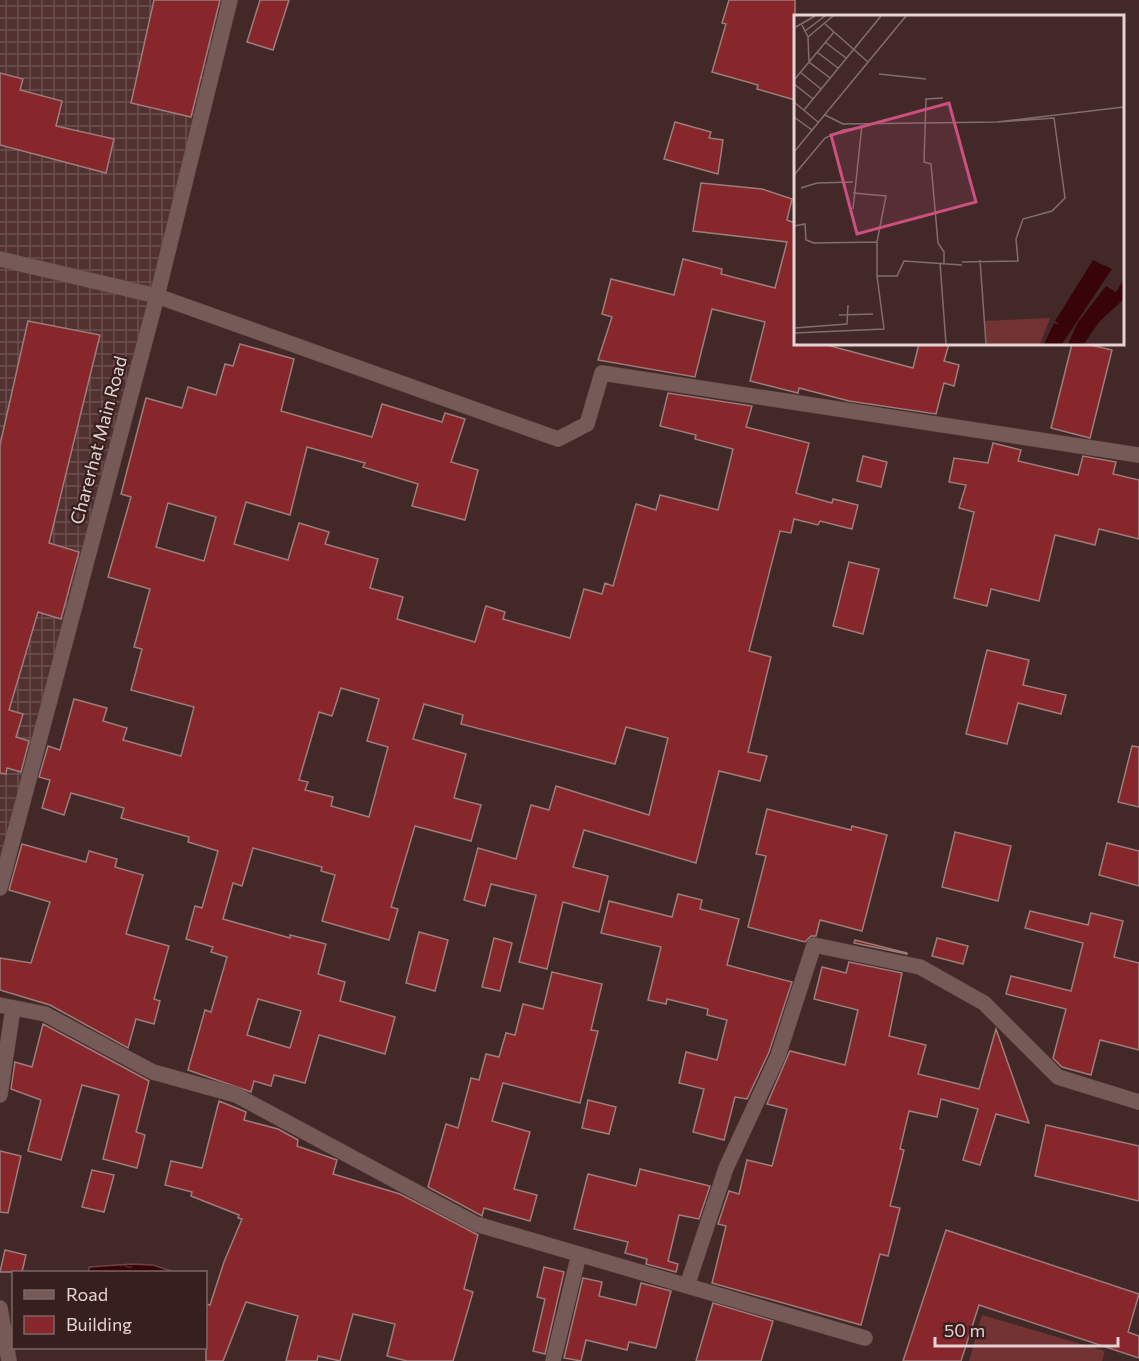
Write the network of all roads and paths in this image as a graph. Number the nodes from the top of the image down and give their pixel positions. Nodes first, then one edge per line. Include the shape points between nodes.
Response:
1 (230, 0) edge
2 (0, 259) edge
3 (158, 296) junction
4 (1139, 455) edge
5 (0, 888) edge
6 (7, 1006) edge
7 (0, 1095) edge
8 (1139, 1102) edge
9 (579, 1254) junction
10 (687, 1286) junction
11 (0, 1308) edge
12 (865, 1338) dead end
13 (9, 1361) edge
14 (553, 1361) edge

1 - 3 street, Charerhat Main Road
2 - 3 street
3 - 4 street via 558,439 587,424 602,374
3 - 5 street, Charerhat Main Road
6 - 7 street
6 - 9 street via 45,1014 153,1072 236,1095 477,1224
8 - 10 street via 1058,1077 984,1003 920,967 814,945 778,1056 726,1168
9 - 10 street
9 - 14 street
10 - 12 street
11 - 13 street

